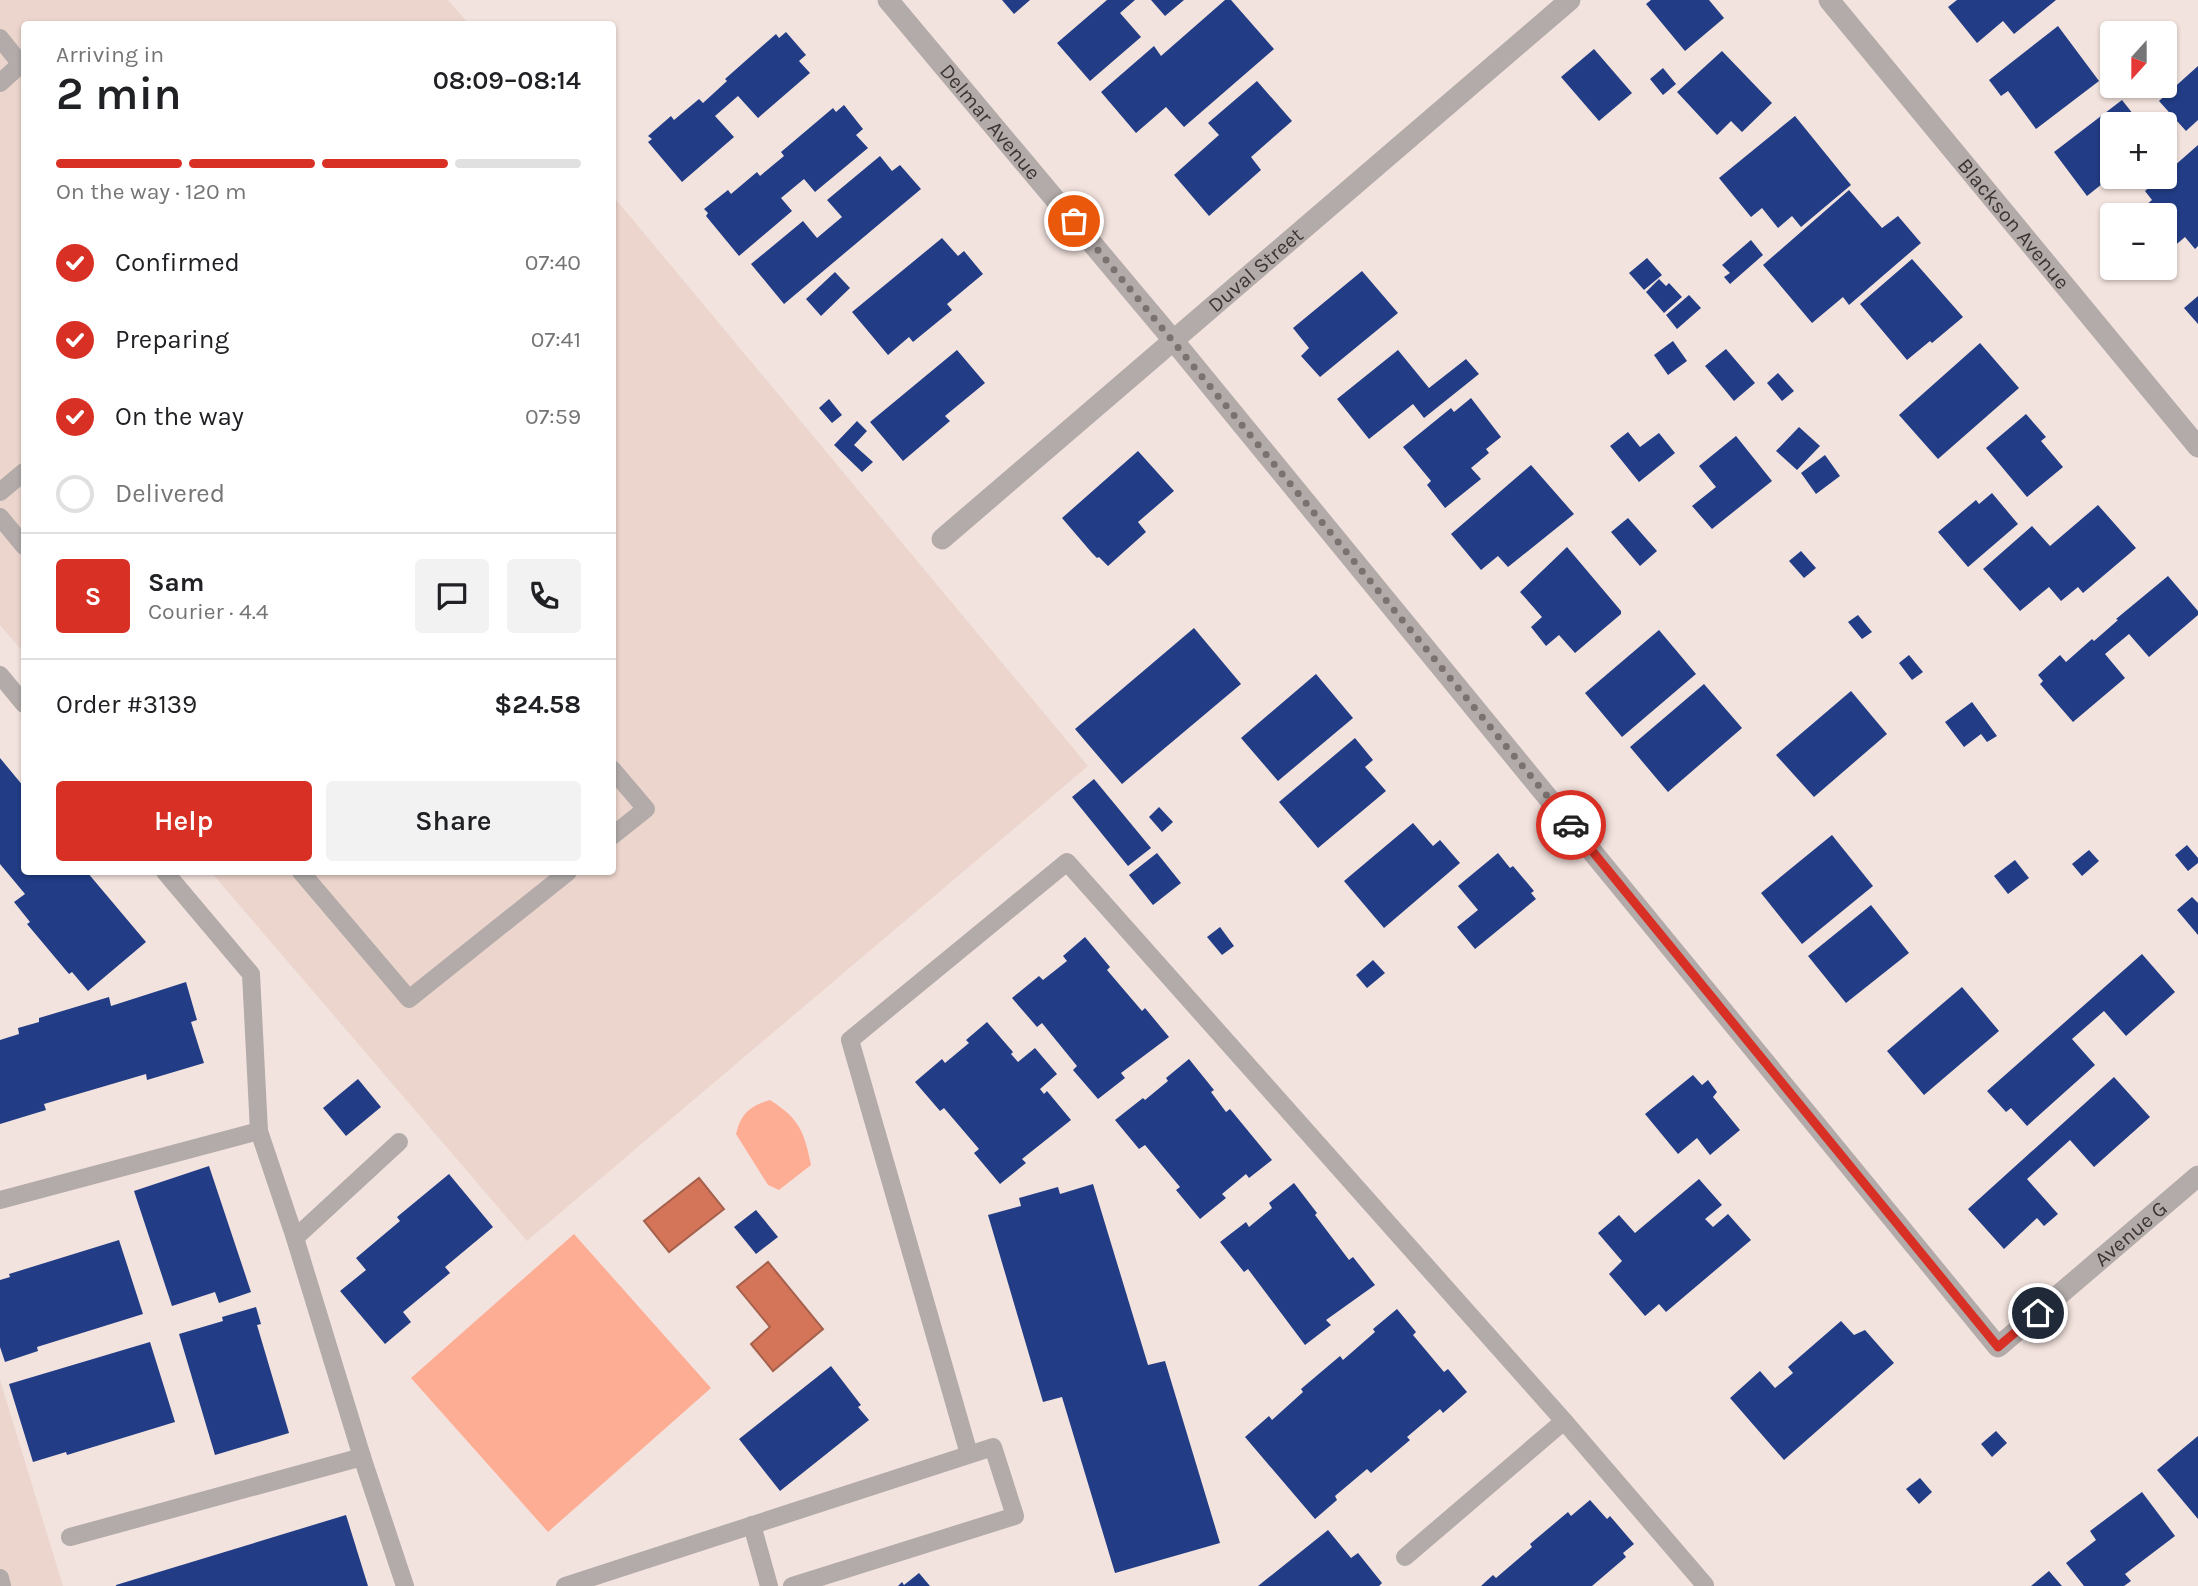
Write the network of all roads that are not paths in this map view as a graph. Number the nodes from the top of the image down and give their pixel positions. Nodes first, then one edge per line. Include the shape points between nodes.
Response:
1 (888, 0) edge
2 (1570, 0) edge
3 (1829, 0) edge
4 (0, 38) edge
5 (21, 64) edge
6 (21, 67) edge
7 (0, 83) edge
8 (1173, 340) junction
9 (2198, 447) edge
10 (21, 474) edge
11 (0, 492) edge
12 (0, 517) edge
13 (942, 539) dead end
14 (21, 542) edge
15 (0, 675) edge
16 (21, 700) edge
17 (616, 774) edge
18 (616, 833) edge
19 (168, 875) edge
20 (304, 875) edge
21 (564, 875) edge
22 (259, 1131) junction
23 (399, 1142) dead end
24 (2198, 1177) edge
25 (0, 1200) edge
26 (295, 1238) junction
27 (1998, 1347) joint
28 (1564, 1421) junction
29 (969, 1454) junction
30 (362, 1457) junction
31 (752, 1525) junction
32 (70, 1537) dead end
33 (1405, 1557) dead end
34 (0, 1578) edge
35 (2, 1586) edge
36 (405, 1586) edge
37 (565, 1586) edge
38 (769, 1586) edge
39 (792, 1586) edge
40 (1704, 1586) edge

1 - 8 street, Delmar Avenue
2 - 8 street, Duval Street
3 - 9 street, Blackson Avenue
4 - 5 lane
6 - 7 lane
8 - 13 street, Duval Street
8 - 27 street, Delmar Avenue
10 - 11 lane
12 - 14 lane
15 - 16 lane
17 - 18 lane via 646,809
19 - 22 lane via 251,974
20 - 21 lane via 409,999
22 - 25 lane
22 - 26 lane
23 - 26 lane
24 - 27 street, Avenue G
26 - 30 lane
28 - 29 lane via 1067,862 850,1040
28 - 33 lane
28 - 40 lane
29 - 31 lane
29 - 39 lane via 993,1447 1014,1516
30 - 32 lane
30 - 36 lane
31 - 37 lane
31 - 38 lane
34 - 35 lane

